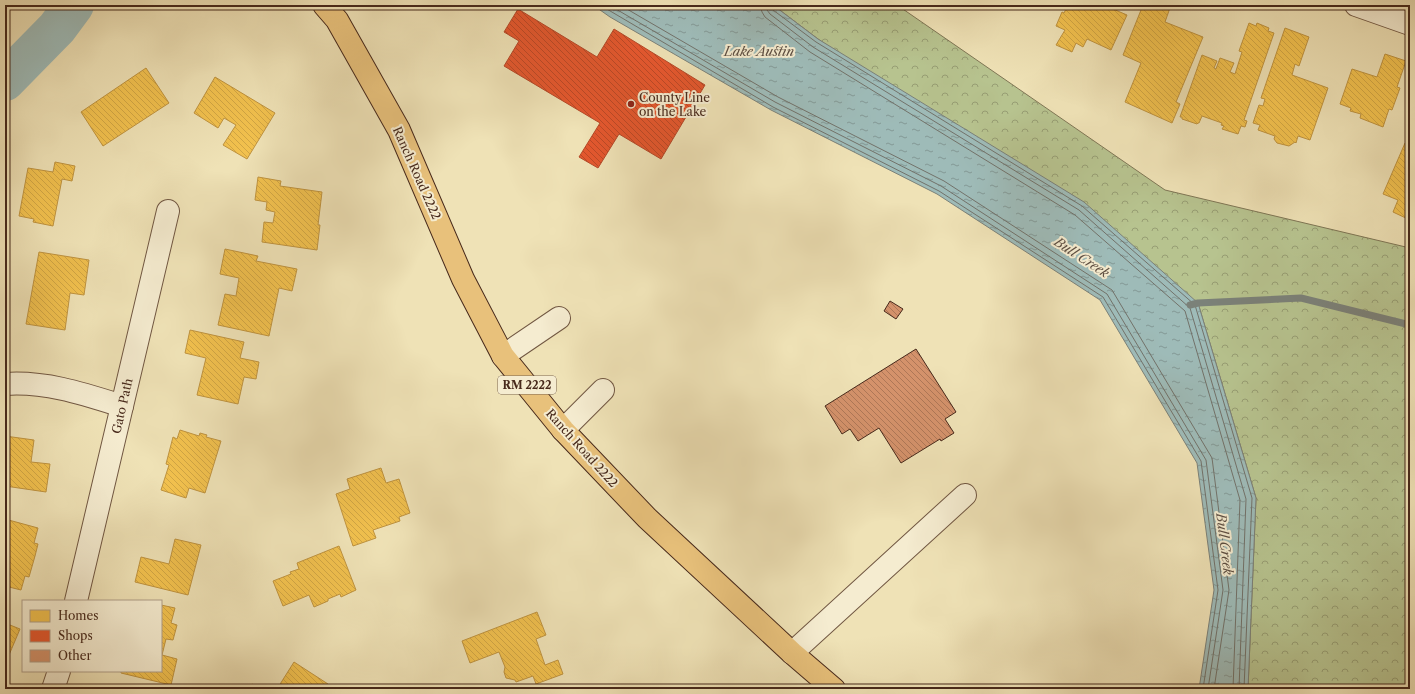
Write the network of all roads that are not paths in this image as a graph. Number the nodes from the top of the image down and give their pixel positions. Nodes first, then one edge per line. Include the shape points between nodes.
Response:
1 (324, 5) edge
2 (1356, 5) edge
3 (1410, 24) edge
4 (168, 211) dead end
5 (559, 318) dead end
6 (503, 356) junction
7 (5, 384) edge
8 (603, 390) dead end
9 (122, 406) junction
10 (563, 430) junction
11 (965, 495) dead end
12 (76, 600) edge
13 (792, 653) junction
14 (59, 672) edge
15 (53, 689) edge
16 (834, 689) edge

1 - 6 main road, Ranch Road 2222 / RM 2222 via 337,20 399,130 463,279
2 - 3 street
4 - 9 street, Gato Path
5 - 6 street
6 - 10 main road, Ranch Road 2222 / RM 2222
7 - 9 street via 18,383 69,390
8 - 10 street
9 - 12 street, Gato Path
10 - 13 main road, Ranch Road 2222 / RM 2222 via 647,518
11 - 13 street
13 - 16 main road, Ranch Road 2222 / RM 2222
14 - 15 street

